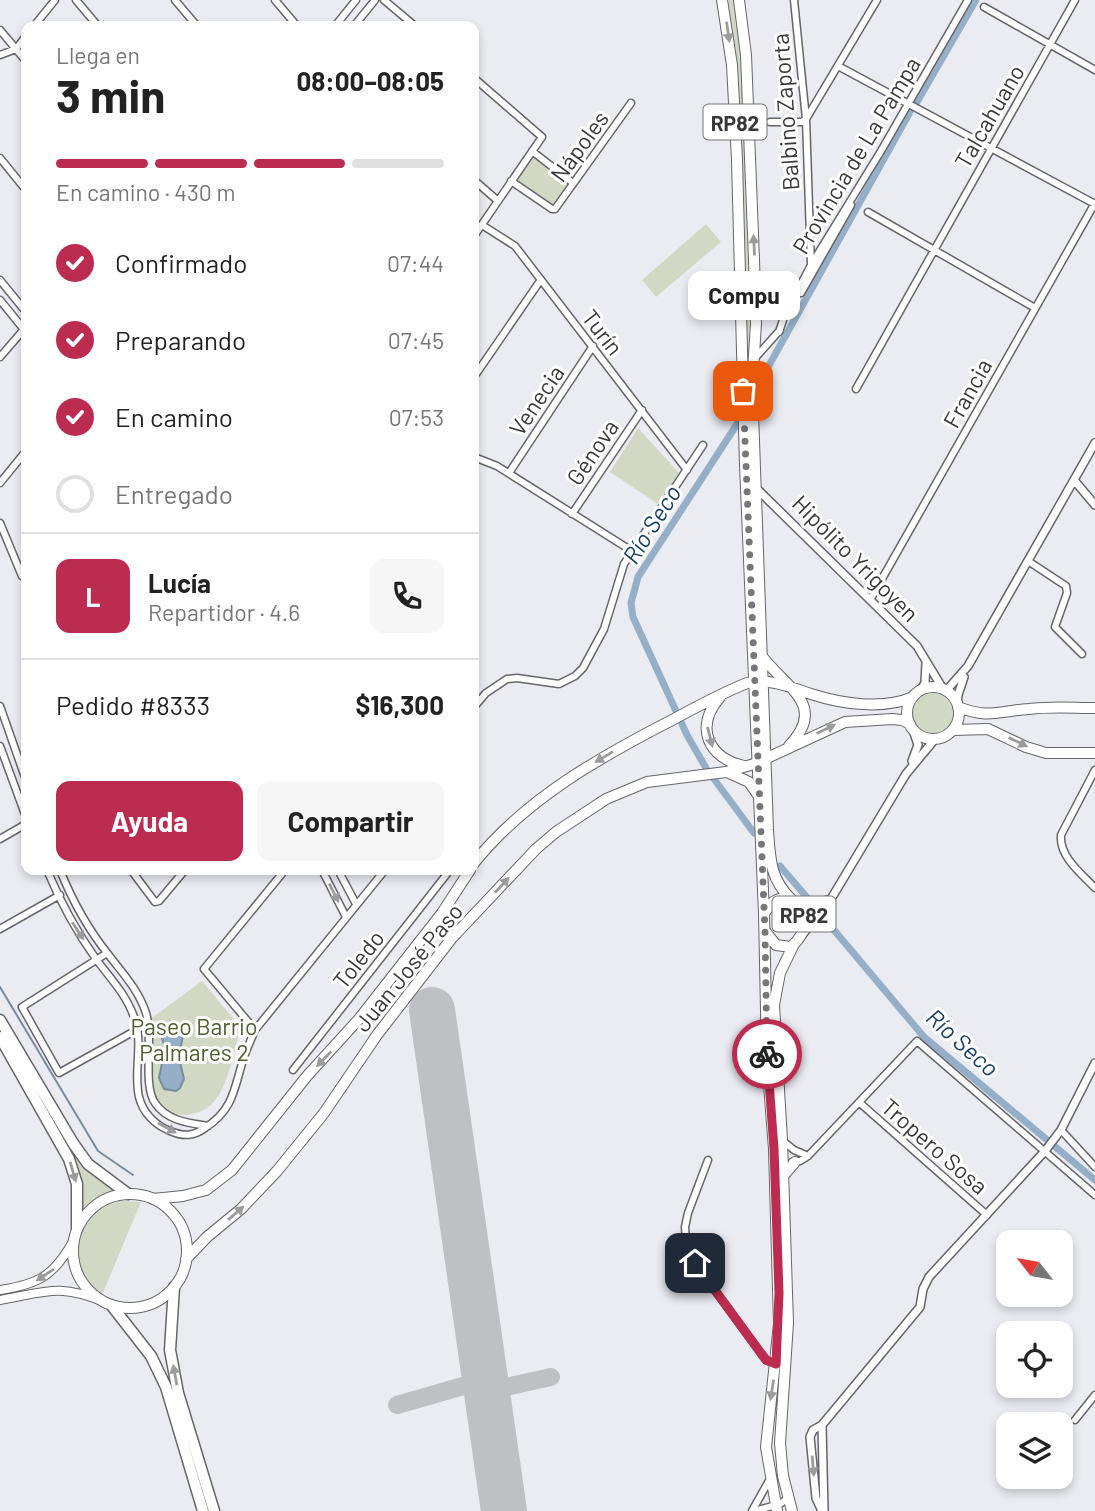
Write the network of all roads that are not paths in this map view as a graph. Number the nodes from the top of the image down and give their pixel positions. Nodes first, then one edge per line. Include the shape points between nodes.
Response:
1 (55, 0) edge
2 (76, 0) edge
3 (175, 0) edge
4 (275, 0) edge
5 (356, 0) edge
6 (375, 0) edge
7 (384, 0) edge
8 (722, 0) edge
9 (739, 0) edge
10 (794, 0) edge
11 (877, 0) edge
12 (968, 0) edge
13 (1075, 0) edge
14 (984, 7) dead end
15 (38, 21) edge
16 (94, 21) edge
17 (193, 21) edge
18 (293, 21) edge
19 (339, 21) edge
20 (358, 21) edge
21 (409, 21) edge
22 (0, 30) edge
23 (21, 42) edge
24 (1050, 44) junction
25 (16, 49) junction
26 (0, 55) edge
27 (21, 55) edge
28 (838, 66) junction
29 (1095, 70) edge
30 (479, 82) edge
31 (631, 103) dead end
32 (912, 105) junction
33 (806, 119) junction
34 (770, 122) dead end
35 (991, 147) junction
36 (532, 151) junction
37 (881, 151) junction
38 (0, 158) edge
39 (750, 159) junction
40 (737, 160) junction
41 (511, 181) junction
42 (573, 183) junction
43 (21, 184) edge
44 (479, 184) edge
45 (498, 201) junction
46 (1095, 204) edge
47 (868, 212) dead end
48 (482, 225) junction
49 (479, 229) edge
50 (934, 250) junction
51 (811, 265) junction
52 (0, 280) edge
53 (540, 281) junction
54 (0, 300) edge
55 (21, 306) edge
56 (1035, 308) junction
57 (21, 324) edge
58 (779, 331) junction
59 (21, 334) edge
60 (593, 346) junction
61 (0, 358) edge
62 (752, 362) junction
63 (479, 370) edge
64 (856, 389) dead end
65 (749, 390) junction
66 (642, 410) junction
67 (746, 413) junction
68 (1095, 443) edge
69 (704, 445) dead end
70 (21, 457) edge
71 (479, 459) edge
72 (687, 470) junction
73 (509, 472) junction
74 (1074, 480) junction
75 (0, 483) edge
76 (755, 487) junction
77 (1095, 505) edge
78 (572, 514) junction
79 (0, 523) edge
80 (632, 551) junction
81 (1028, 561) junction
82 (21, 567) edge
83 (870, 600) junction
84 (1082, 654) dead end
85 (761, 656) junction
86 (926, 658) junction
87 (968, 666) junction
88 (757, 681) junction
89 (788, 685) junction
90 (944, 690) junction
91 (724, 693) junction
92 (917, 694) junction
93 (479, 701) edge
94 (0, 706) edge
95 (958, 706) junction
96 (1095, 708) edge
97 (911, 727) junction
98 (953, 730) junction
99 (935, 739) junction
100 (15, 744) junction
101 (0, 749) edge
102 (787, 749) junction
103 (1095, 753) edge
104 (761, 761) junction
105 (21, 764) edge
106 (745, 766) junction
107 (1095, 770) edge
108 (726, 772) junction
109 (906, 774) junction
110 (758, 795) junction
111 (21, 804) edge
112 (21, 827) edge
113 (0, 839) edge
114 (479, 858) edge
115 (49, 875) edge
116 (62, 875) edge
117 (135, 875) edge
118 (181, 875) edge
119 (281, 875) edge
120 (325, 875) edge
121 (341, 875) edge
122 (381, 875) edge
123 (446, 875) edge
124 (467, 875) edge
125 (1095, 888) edge
126 (68, 891) junction
127 (834, 891) junction
128 (58, 896) junction
129 (796, 903) junction
130 (356, 904) junction
131 (764, 914) junction
132 (346, 917) junction
133 (0, 929) edge
134 (765, 931) junction
135 (803, 934) junction
136 (794, 944) junction
137 (107, 953) junction
138 (97, 960) junction
139 (0, 1020) edge
140 (149, 1023) junction
141 (137, 1029) junction
142 (255, 1030) junction
143 (0, 1037) edge
144 (1095, 1064) edge
145 (293, 1070) dead end
146 (860, 1103) junction
147 (208, 1126) junction
148 (1061, 1130) junction
149 (782, 1140) junction
150 (774, 1149) junction
151 (1045, 1151) junction
152 (808, 1156) junction
153 (782, 1159) junction
154 (708, 1160) dead end
155 (795, 1162) junction
156 (1095, 1167) edge
157 (783, 1175) junction
158 (128, 1194) junction
159 (1095, 1195) edge
160 (153, 1199) junction
161 (987, 1215) junction
162 (76, 1234) junction
163 (186, 1259) junction
164 (174, 1287) junction
165 (0, 1290) edge
166 (0, 1300) edge
167 (108, 1304) junction
168 (776, 1364) junction
169 (1095, 1395) edge
170 (1075, 1420) dead end
171 (770, 1479) junction
172 (788, 1498) junction
173 (776, 1508) edge
174 (203, 1511) edge
175 (214, 1511) edge
176 (753, 1511) edge
177 (792, 1511) edge
178 (823, 1511) edge

1 - 15 street
2 - 16 street
3 - 17 street
4 - 18 street
5 - 19 street
6 - 20 street
7 - 21 street
8 -> 40 main road, RP82 via 732,65
9 - 39 main road
10 - 33 street, Balbino Zaporta
11 - 28 street
12 - 32 street, Provincia de La Pampa
13 - 24 street, Talcahuano
14 - 24 street
22 - 25 street
23 - 25 street
24 - 29 street
24 - 35 street, Talcahuano
25 - 26 street
25 - 27 street
28 - 32 street
28 - 33 street
30 - 36 street via 542,137
31 - 42 street, Nápoles
32 - 35 street
32 - 37 street, Provincia de La Pampa
33 - 34 street
33 - 51 street, Balbino Zaporta
35 - 46 street
35 - 50 street, Talcahuano
36 - 41 street
36 - 42 street
37 - 51 street, Provincia de La Pampa
37 - 58 street
38 - 43 street
39 - 40 main road
62 -> 39 main road via 756,324
40 - 65 main road, RP82
41 - 42 street, Nápoles via 552,209
41 - 45 street
44 - 45 street
45 - 48 street
46 - 56 street, Francia
47 - 50 street
48 - 49 street
48 - 53 street, Turín via 515,246
50 - 56 street
50 - 64 street, Talcahuano
51 - 58 street, Provincia de La Pampa
52 - 55 street
53 - 60 street, Turín
53 - 63 street
54 - 57 street
56 - 83 street, Francia
58 - 62 street
59 - 61 street
60 - 66 street, Turín
60 - 73 street, Venecia
62 - 65 main road
65 - 67 main road
66 - 72 street, Turín
66 - 78 street, Génova
67 - 76 main road, RP82
67 - 88 main road, RP82
68 - 74 street
69 - 72 street
70 - 75 street
71 - 73 street
72 - 80 street
73 - 78 street
74 - 77 street
74 - 81 street
76 - 83 street, Hipólito Yrigoyen
76 - 85 main road, RP82
78 - 80 street
79 - 82 street
80 - 93 street via 604,629 575,676 559,684 507,679
81 - 84 street via 1066,586 1055,627
81 - 87 street
83 - 86 street, Hipólito Yrigoyen
85 - 88 main road, RP82
85 - 89 main road
86 - 90 street, Hipólito Yrigoyen
86 - 92 street via 926,677
87 - 90 street
87 - 95 street
88 - 89 main road
88 - 91 main road
88 - 104 main road, RP82
89 - 92 main road via 820,697 892,705
89 - 102 main road via 801,697 806,715
90 - 92 main road via 929,688
90 - 95 main road
91 -> 106 main road via 708,717 708,736 720,757
91 -> 114 main road via 568,780 522,815
92 - 97 main road via 908,710
94 - 100 street
95 - 96 main road via 990,715
95 - 98 main road
97 - 99 main road via 920,736
102 -> 97 main road, Juan José Paso via 845,722 892,719
97 - 109 street via 918,745
98 - 99 main road
98 -> 103 main road via 988,729 1046,753
99 - 109 street
100 - 101 street
100 - 105 street
101 - 111 street
102 - 104 main road, Juan José Paso
104 - 106 main road, Juan José Paso
104 - 110 main road, RP82
104 - 129 main road, RP82 via 771,866 782,890
106 - 108 main road, Juan José Paso
107 - 125 street via 1060,843
108 - 110 main road via 749,782
163 -> 108 main road, Juan José Paso via 277,1171 452,938 536,849 583,813 628,789 661,779
109 - 127 street
110 - 131 main road, RP82
112 - 113 street
115 - 128 street
116 - 126 street
117 - 118 street via 155,902
119 - 142 street via 204,969
120 -> 132 street
121 - 130 street
122 - 130 street
123 - 145 street, Toledo
124 -> 160 main road, Juan José Paso via 342,1040 232,1170 206,1190
126 - 128 street
126 - 137 street
127 - 129 street via 811,907
127 - 135 street
128 - 133 street
128 -> 138 street
129 - 131 main road, RP82 via 776,899
129 - 135 main road, RP82 via 806,923
130 - 132 street
131 - 134 main road, RP82
132 - 142 street
134 - 136 main road, RP82 via 776,945
134 - 150 main road, RP82
135 - 136 main road, RP82
136 - 149 main road, RP82 via 780,973 774,1005
137 - 138 street
137 - 140 street via 134,986
138 - 141 street via 124,995
138 - 141 street via 22,1007 59,1073
139 - 158 highway via 88,1164
140 - 141 street
140 - 147 street via 149,1085 154,1103 174,1119
141 -> 147 street via 138,1087 148,1116 178,1134 190,1135
142 - 147 street via 232,1098 222,1116
143 -> 162 highway via 69,1159 77,1184
144 - 148 street
146 - 151 street via 917,1041
146 - 152 street
146 - 161 street, Tropero Sosa
148 - 151 street
148 - 156 street
149 - 152 street
149 - 153 main road, RP82
150 - 153 street
150 - 168 main road, RP82 via 779,1293
151 - 159 street
151 - 161 street
152 - 155 street
153 - 155 street
153 - 157 main road, RP82
154 - 168 street via 685,1227 690,1255 766,1360
155 - 157 main road
157 - 172 main road, RP82 via 788,1347 780,1443
158 - 160 main road
158 - 162 main road via 97,1204
160 - 163 main road via 170,1211 182,1228
161 - 178 street via 929,1277 920,1307 822,1425 813,1430 816,1498
162 -> 165 main road via 49,1274 32,1284
162 - 167 main road via 78,1275 88,1290
163 - 164 main road
164 - 167 main road via 146,1306
175 -> 164 highway via 178,1393 170,1350
166 - 167 main road via 60,1289
167 - 174 highway via 140,1339 166,1387
168 -> 171 main road, RP82 via 766,1436
169 - 170 street
171 - 173 main road, RP82
171 - 176 street
172 - 173 street
172 - 177 main road, RP82
173 - 176 street

